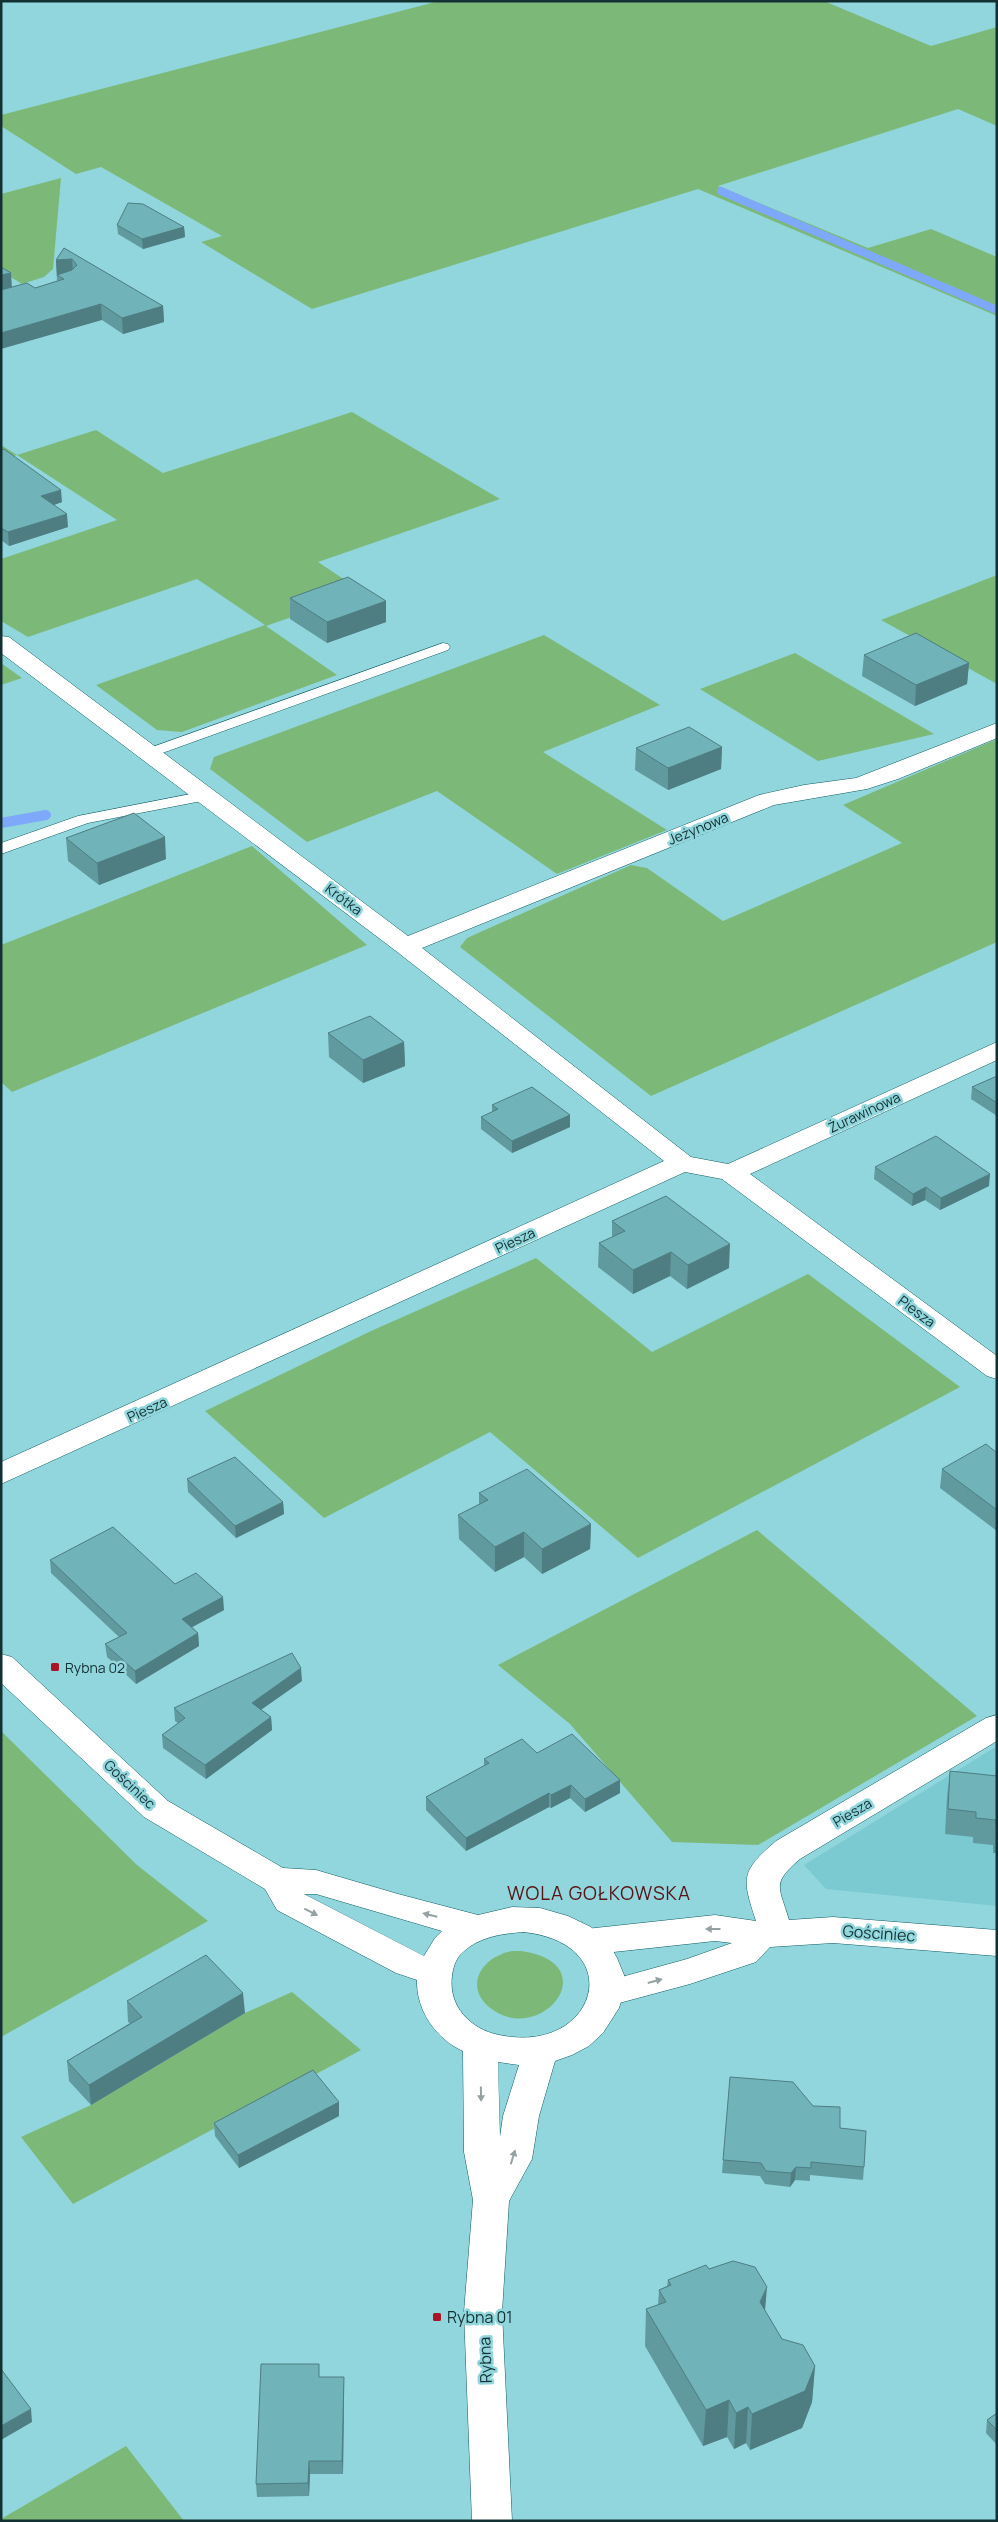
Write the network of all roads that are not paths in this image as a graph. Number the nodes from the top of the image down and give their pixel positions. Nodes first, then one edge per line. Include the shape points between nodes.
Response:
1 (1, 642) edge
2 (443, 647) dead end
3 (997, 730) edge
4 (148, 753) junction
5 (206, 796) junction
6 (1, 849) edge
7 (405, 946) junction
8 (997, 1050) edge
9 (682, 1163) junction
10 (731, 1173) junction
11 (997, 1370) edge
12 (1, 1474) edge
13 (1, 1665) edge
14 (997, 1726) edge
15 (277, 1880) junction
16 (478, 1927) junction
17 (769, 1934) junction
18 (586, 1942) junction
19 (997, 1943) edge
20 (435, 1973) junction
21 (608, 1993) junction
22 (480, 2045) junction
23 (540, 2052) junction
24 (491, 2200) junction
25 (492, 2521) edge

1 - 4 street, Krótka
2 - 4 lane
3 - 7 street, Jeżynowa via 859,784 767,800
4 - 5 street, Krótka
5 - 6 lane via 84,819
5 - 7 street, Krótka
7 - 9 street, Krótka
8 - 10 street, Żurawinowa
9 - 10 street, Piesza
9 - 12 street, Piesza
10 - 11 street, Piesza
13 - 15 street, Gościniec via 156,1808
14 - 17 street, Piesza via 788,1850 768,1868 762,1887
16 -> 15 street, Gościniec via 316,1882
15 -> 20 street, Gościniec via 289,1900 408,1964
16 - 18 street, Gościniec via 499,1921 547,1921
16 - 20 street, Gościniec via 456,1940 440,1956
17 -> 18 street, Gościniec via 715,1928
17 - 19 street, Gościniec via 833,1930
21 -> 17 street via 744,1953
18 - 21 street, Gościniec via 600,1957
20 - 22 street, Gościniec via 434,1994 442,2014 458,2032
21 - 23 street, Gościniec via 600,2014 584,2032 561,2046
22 - 23 street, Gościniec
22 -> 24 street, Rybna via 482,2152
24 -> 23 street, Rybna via 514,2159
24 - 25 street, Rybna via 483,2312

